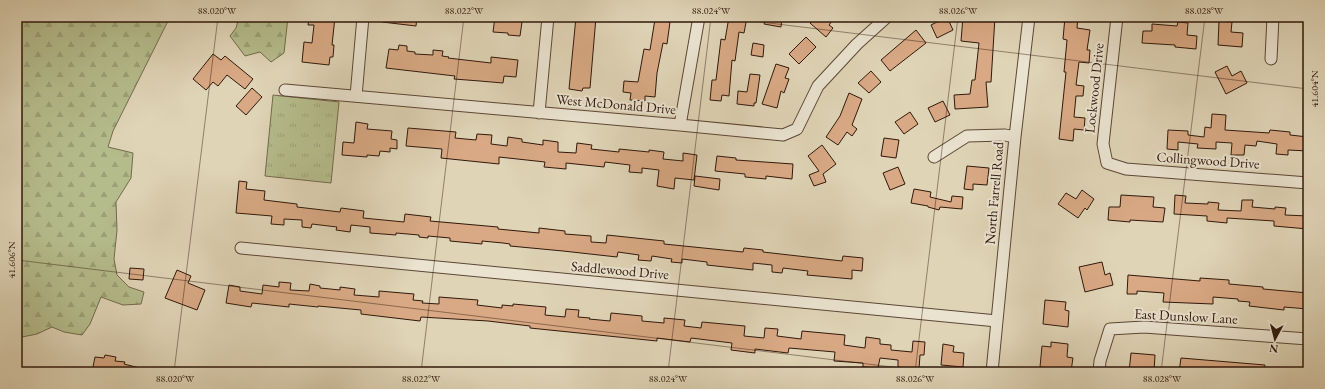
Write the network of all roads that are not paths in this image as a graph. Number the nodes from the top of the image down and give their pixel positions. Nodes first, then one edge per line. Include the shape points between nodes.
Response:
1 (363, 17) edge
2 (548, 17) edge
3 (699, 17) edge
4 (887, 17) edge
5 (1029, 17) edge
6 (1117, 17) edge
7 (1273, 17) edge
8 (1271, 59) dead end
9 (285, 90) dead end
10 (356, 96) junction
11 (538, 113) junction
12 (680, 124) junction
13 (1015, 137) junction
14 (934, 157) dead end
15 (1107, 163) joint
16 (1308, 183) edge
17 (241, 248) dead end
18 (997, 321) junction
19 (1308, 339) edge
20 (992, 372) edge
21 (1099, 372) edge

1 - 10 street
2 - 11 street
3 - 12 street
4 - 12 street, West McDonald Drive via 857,44 818,86 797,129 783,135
5 - 13 street, North Farrell Road
6 - 15 street, Lockwood Drive via 1103,144
7 - 8 street
9 - 10 street, West McDonald Drive
10 - 11 street, West McDonald Drive
11 - 12 street, West McDonald Drive
13 - 14 street via 967,136
13 - 18 street, North Farrell Road
15 - 16 street, Collingwood Drive via 1126,169
17 - 18 street, Saddlewood Drive
18 - 20 street, North Farrell Road
19 - 21 street, East Dunslow Lane via 1144,327 1110,329

